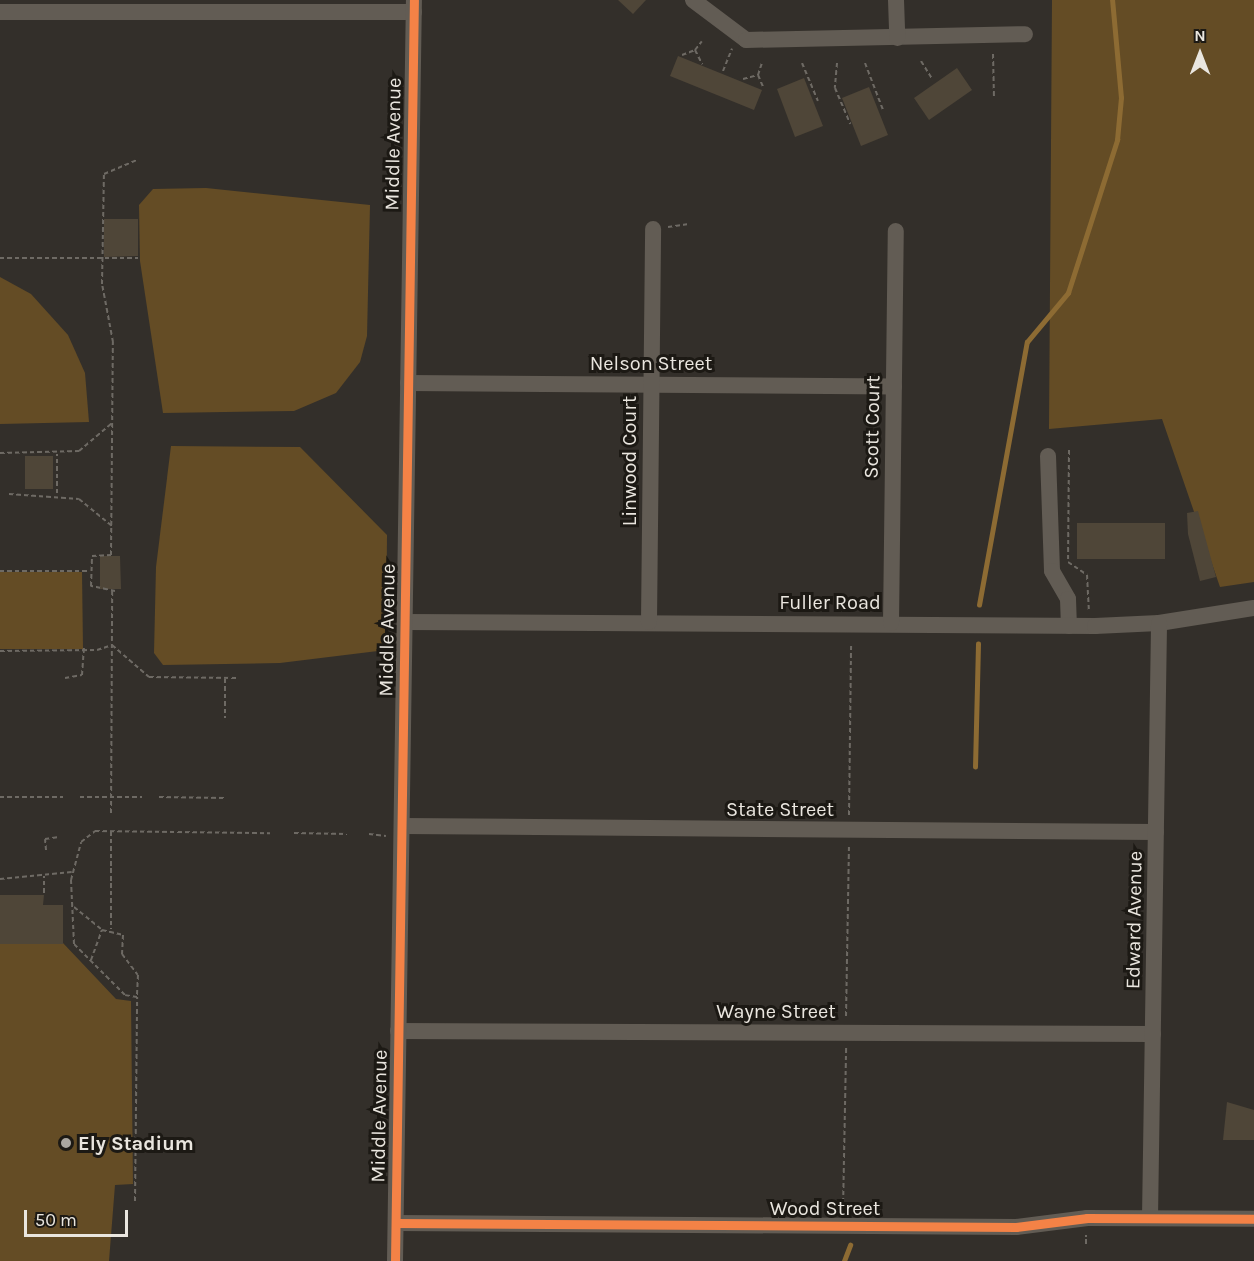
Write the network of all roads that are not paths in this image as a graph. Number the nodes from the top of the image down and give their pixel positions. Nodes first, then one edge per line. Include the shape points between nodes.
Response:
1 (693, 0) edge
2 (896, 0) edge
3 (414, 6) edge
4 (0, 12) edge
5 (1025, 34) dead end
6 (897, 38) junction
7 (653, 229) road end
8 (896, 231) dead end
9 (408, 383) junction
10 (650, 384) junction
11 (894, 386) junction
12 (1048, 456) dead end
13 (1254, 608) edge
14 (405, 622) junction
15 (649, 622) junction
16 (891, 623) junction
17 (1159, 623) junction
18 (1070, 626) junction
19 (403, 826) junction
20 (1156, 832) junction
21 (398, 1031) junction
22 (1153, 1034) junction
23 (1150, 1218) junction
24 (1254, 1219) edge
25 (396, 1223) junction
26 (395, 1261) edge

1 - 6 street via 746,40
2 - 6 street
3 - 4 street
3 - 9 street, Middle Avenue
5 - 6 street
7 - 10 street, Linwood Court
8 - 11 street, Scott Court
9 - 10 street, Nelson Street
9 - 14 street, Middle Avenue
10 - 11 street, Nelson Street
10 - 15 street, Linwood Court
11 - 16 street, Scott Court
12 - 18 street via 1052,571 1068,599
13 - 17 street, Fuller Road
14 - 15 street, Fuller Road
14 - 19 street, Middle Avenue
15 - 16 street, Fuller Road
16 - 18 street, Fuller Road
17 - 18 street, Fuller Road
17 - 20 street, Edward Avenue
19 - 20 street, State Street
19 - 21 street, Middle Avenue
20 - 22 street, Edward Avenue
21 - 22 street, Wayne Street
21 - 25 street, Middle Avenue
22 - 23 street, Edward Avenue
23 - 24 street, Wood Street
23 - 25 street, Wood Street via 1016,1227
25 - 26 street, Middle Avenue

